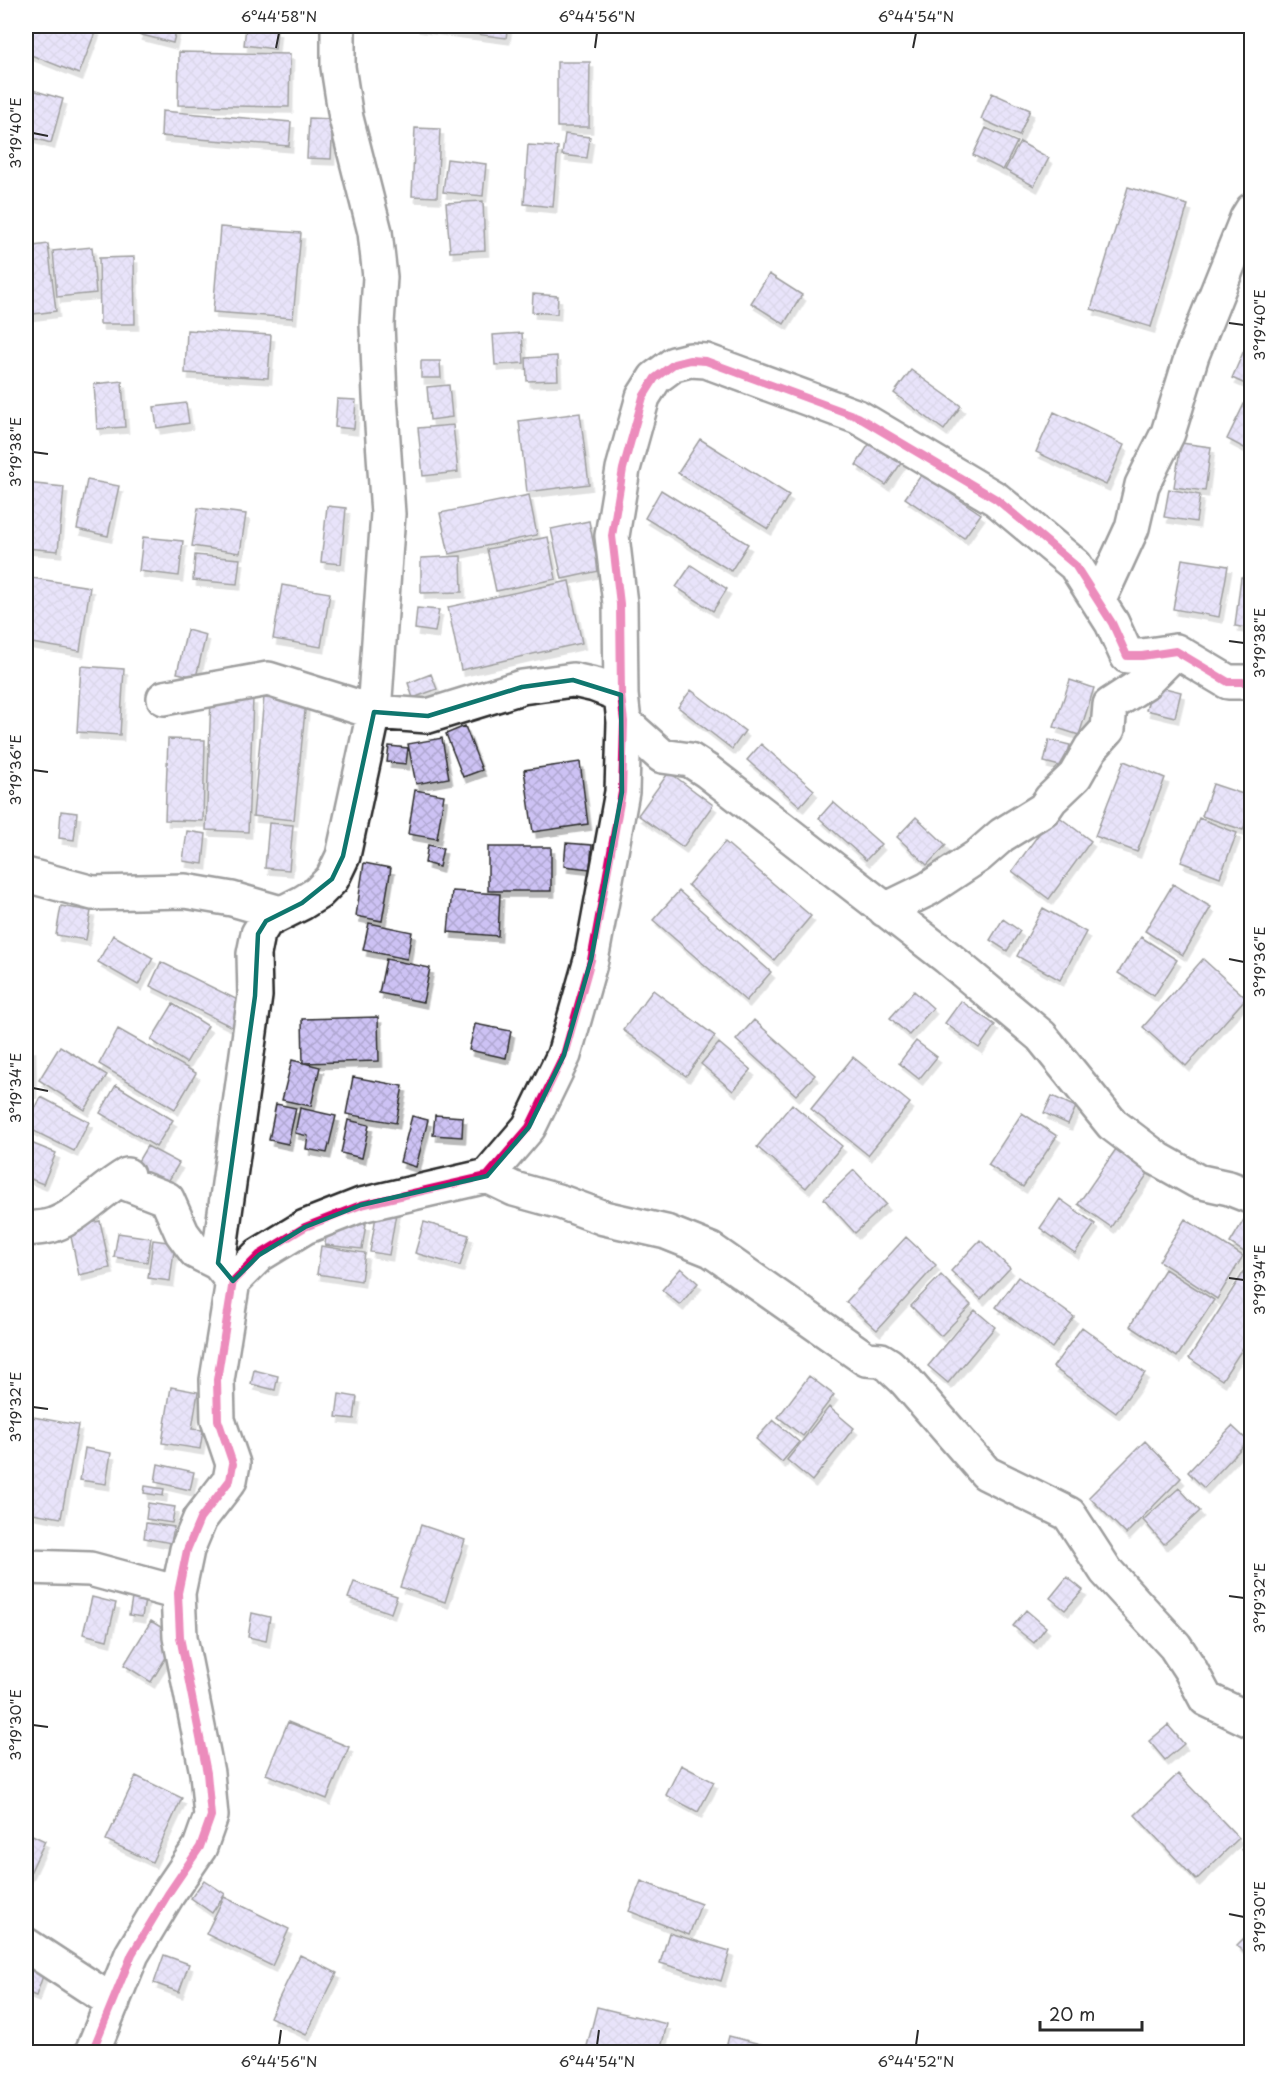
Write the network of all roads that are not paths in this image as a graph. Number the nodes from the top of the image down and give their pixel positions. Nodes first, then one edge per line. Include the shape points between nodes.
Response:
1 (338, 26) edge
2 (1251, 210) edge
3 (1119, 557) junction
4 (1075, 565) junction
5 (1100, 600) junction
6 (1176, 651) junction
7 (1251, 682) edge
8 (164, 698) dead end
9 (623, 709) junction
10 (374, 712) junction
11 (662, 756) junction
12 (622, 792) junction
13 (26, 875) edge
14 (885, 910) junction
15 (281, 913) junction
16 (487, 1176) junction
17 (1251, 1197) edge
18 (26, 1229) edge
19 (225, 1272) junction
20 (26, 1567) edge
21 (178, 1593) junction
22 (1251, 1721) edge
23 (26, 1945) edge
24 (113, 2002) junction
25 (92, 2052) edge

1 - 10 street via 338,67 346,118 375,232 380,277 377,324 388,514
2 - 3 street via 1192,355 1168,433 1142,485 1132,528
3 - 4 street
3 - 5 street
4 - 5 street
4 - 9 street via 996,499 858,417 706,361 674,364 656,378 643,397 623,470 612,536 620,604
5 - 6 street via 1127,656
6 - 7 street via 1228,682
6 - 14 street via 1144,683 1110,705 1108,729 1075,776 1044,809 928,889
8 - 10 street via 268,679
9 - 10 street via 595,685 573,680 522,687 428,716
9 - 11 street
9 - 12 street
10 - 15 street via 343,856 332,879 318,893
11 - 12 street via 641,767
11 - 14 street via 690,760 707,771
12 - 16 street via 591,960 564,1055 529,1127
13 - 15 street via 93,893 185,891
14 - 17 street via 1041,1036 1112,1124 1158,1159 1197,1181
15 - 19 street via 266,921 258,934 254,954 255,996
16 - 19 street via 361,1205 305,1227
16 - 22 street via 604,1218 666,1232 711,1250 866,1359 889,1365 987,1473 1069,1514 1106,1570 1175,1646 1206,1699
18 - 19 street via 54,1225 127,1175 128,1184 167,1200 196,1252
19 - 21 street via 218,1420 233,1472 200,1519 187,1550
20 - 21 street via 90,1569
21 - 24 street via 180,1637 207,1773 211,1816 200,1847 132,1954
23 - 24 street
24 - 25 street

